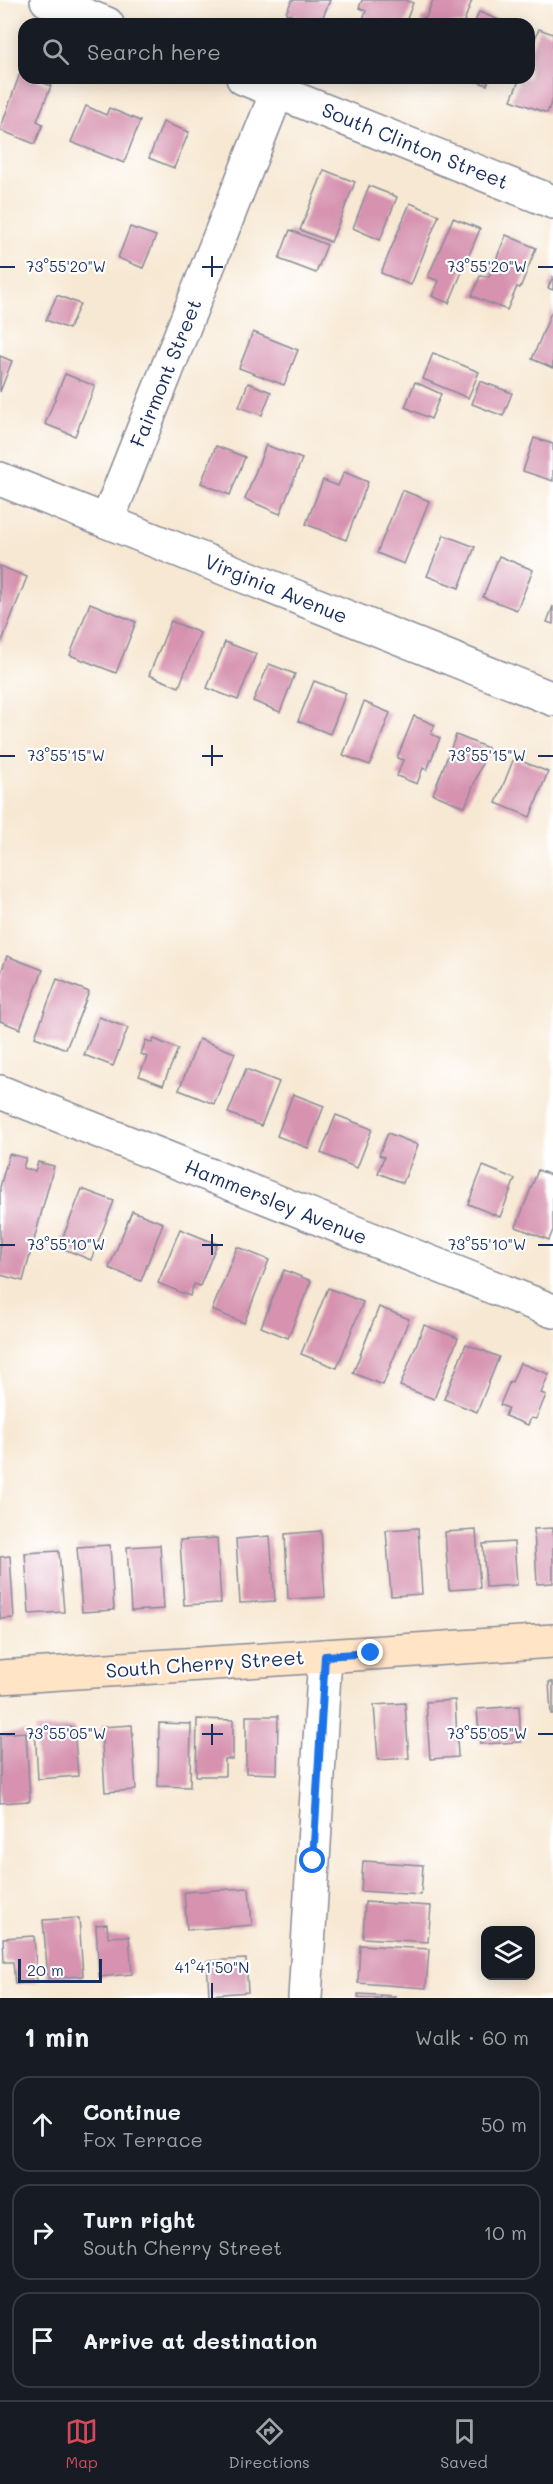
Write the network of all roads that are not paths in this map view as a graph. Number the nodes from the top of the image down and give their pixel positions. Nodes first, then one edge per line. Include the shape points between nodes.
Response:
1 (47, 0) edge
2 (92, 18) edge
3 (258, 84) edge
4 (277, 92) junction
5 (553, 202) edge
6 (0, 478) edge
7 (107, 521) junction
8 (553, 699) edge
9 (0, 1092) edge
10 (553, 1311) edge
11 (553, 1641) edge
12 (325, 1656) junction
13 (0, 1677) edge
14 (305, 1998) edge

1 - 2 street
3 - 4 street, South Clinton Street
4 - 5 street, South Clinton Street
4 - 7 street, Fairmont Street
6 - 7 street, Virginia Avenue
7 - 8 street, Virginia Avenue
9 - 10 street, Hammersley Avenue
11 - 12 street, South Cherry Street
12 - 13 street, South Cherry Street
12 - 14 street

